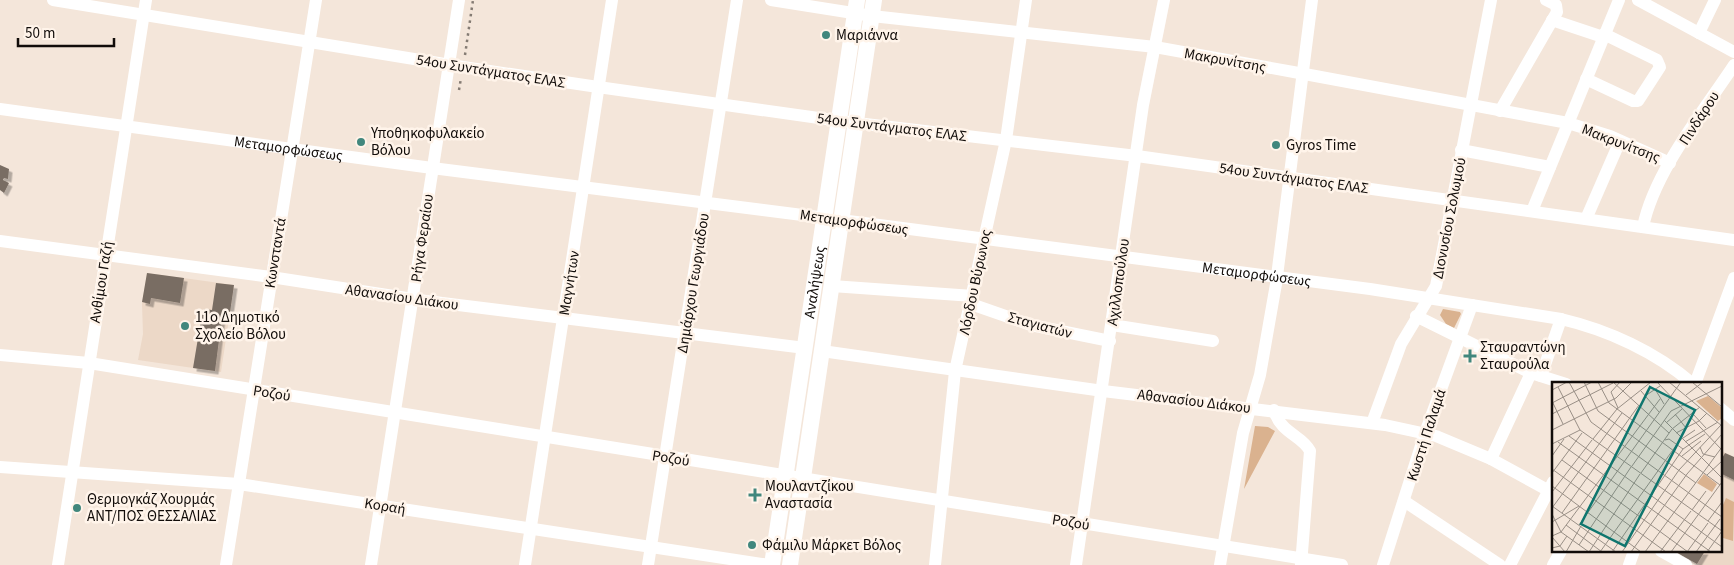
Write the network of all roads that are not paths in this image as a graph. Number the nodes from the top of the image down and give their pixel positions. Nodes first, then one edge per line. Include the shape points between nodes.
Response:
1 (53, 0) edge
2 (146, 0) edge
3 (316, 0) edge
4 (459, 0) edge
5 (612, 0) edge
6 (737, 0) edge
7 (771, 0) edge
8 (1026, 0) edge
9 (1164, 0) edge
10 (1312, 0) edge
11 (1491, 0) edge
12 (1546, 0) edge
13 (1619, 0) edge
14 (1638, 0) edge
15 (1715, 0) edge
16 (865, 7) edge
17 (144, 13) junction
18 (1552, 20) junction
19 (1021, 32) junction
20 (1699, 33) junction
21 (1604, 36) junction
22 (309, 41) junction
23 (1155, 48) junction
24 (1734, 52) edge
25 (1734, 64) edge
26 (448, 65) junction
27 (1303, 73) junction
28 (1586, 79) junction
29 (598, 87) junction
30 (721, 104) junction
31 (1471, 105) junction
32 (0, 109) edge
33 (1500, 111) junction
34 (848, 122) junction
35 (1568, 123) junction
36 (126, 125) junction
37 (1006, 140) junction
38 (1620, 141) junction
39 (292, 147) junction
40 (1461, 150) junction
41 (1137, 156) junction
42 (1670, 163) junction
43 (1550, 167) junction
44 (432, 168) junction
45 (1289, 178) junction
46 (583, 187) junction
47 (1452, 200) junction
48 (706, 202) junction
49 (1532, 211) junction
50 (833, 219) junction
51 (1586, 219) junction
52 (1643, 227) junction
53 (985, 240) junction
54 (1734, 240) edge
55 (0, 241) edge
56 (106, 254) junction
57 (1121, 258) junction
58 (271, 277) junction
59 (1277, 277) junction
60 (1734, 278) edge
61 (832, 286) junction
62 (1429, 298) junction
63 (413, 300) junction
64 (972, 300) junction
65 (1472, 305) junction
66 (1416, 316) junction
67 (563, 319) junction
68 (1561, 319) junction
69 (1112, 325) junction
70 (685, 333) junction
71 (1459, 338) junction
72 (1110, 341) junction
73 (1213, 341) dead end
74 (805, 348) junction
75 (822, 351) junction
76 (0, 355) edge
77 (89, 363) junction
78 (955, 371) junction
79 (1536, 374) junction
80 (1560, 382) edge
81 (1691, 382) edge
82 (1695, 382) edge
83 (254, 390) junction
84 (1103, 391) junction
85 (1250, 408) junction
86 (1274, 410) junction
87 (1722, 410) edge
88 (394, 412) junction
89 (1734, 420) edge
90 (1372, 423) junction
91 (1425, 433) junction
92 (545, 437) junction
93 (665, 457) junction
94 (1491, 458) junction
95 (0, 467) edge
96 (72, 471) junction
97 (785, 475) junction
98 (804, 478) junction
99 (239, 484) junction
100 (1551, 488) edge
101 (942, 501) junction
102 (1404, 501) junction
103 (381, 505) junction
104 (1083, 524) junction
105 (530, 529) junction
106 (1224, 545) junction
107 (651, 546) junction
108 (1560, 552) edge
109 (1634, 552) edge
110 (1663, 552) edge
111 (1302, 561) edge
112 (58, 565) edge
113 (226, 565) edge
114 (371, 565) edge
115 (525, 565) edge
116 (648, 565) edge
117 (770, 565) edge
118 (790, 565) edge
119 (935, 565) edge
120 (1076, 565) edge
121 (1220, 565) edge
122 (1342, 565) edge
123 (1383, 565) edge
124 (1500, 565) edge
125 (1510, 565) edge
126 (1554, 565) edge
127 (1629, 565) edge
128 (1686, 565) edge

1 - 17 street, 54ου Συντάγματος ΕΛΑΣ
2 - 17 street, Ανθίμου Γαζή
3 - 22 street, Κωνσταντά
4 - 26 street, Ρήγα Φεραίου
5 - 29 street, Μαγνήτων
6 - 30 street, Δημάρχου Γεωργιάδου
7 - 16 street, Μακρυνίτσης
8 - 19 street, Λόρδου Βύρωνος
9 - 23 street, Αχιλλοπούλου
10 - 27 street
11 - 31 street, Διονυσίου Σολωμού
12 - 18 street via 1558,8
13 - 21 street
14 - 20 street
15 - 20 street
16 - 19 street, Μακρυνίτσης
16 - 34 main road, Αναλήψεως
17 - 22 street, 54ου Συντάγματος ΕΛΑΣ
17 - 36 street, Ανθίμου Γαζή
18 - 21 street
18 - 33 street
19 - 23 street, Μακρυνίτσης
19 - 37 street, Λόρδου Βύρωνος
20 - 24 street
21 - 28 street
21 - 28 street via 1659,62 1660,67 1638,101
22 - 26 street, 54ου Συντάγματος ΕΛΑΣ
22 - 39 street, Κωνσταντά
23 - 27 street, Μακρυνίτσης
23 - 41 street, Αχιλλοπούλου via 1145,92
25 - 42 street, Πινδάρου
26 - 29 street, 54ου Συντάγματος ΕΛΑΣ
26 - 44 street, Ρήγα Φεραίου
27 - 31 street, Μακρυνίτσης
27 - 45 street
28 - 35 street
29 - 30 street, 54ου Συντάγματος ΕΛΑΣ
29 - 46 street, Μαγνήτων
30 - 34 street, 54ου Συντάγματος ΕΛΑΣ
30 - 48 street, Δημάρχου Γεωργιάδου
31 - 33 street, Μακρυνίτσης
31 - 40 street, Διονυσίου Σολωμού
32 - 36 street, Μεταμορφώσεως
33 - 35 street, Μακρυνίτσης
34 - 37 street, 54ου Συντάγματος ΕΛΑΣ
34 - 50 main road, Αναλήψεως
35 - 38 street, Μακρυνίτσης
35 - 43 street
36 - 39 street, Μεταμορφώσεως
36 - 56 street, Ανθίμου Γαζή
37 - 41 street, 54ου Συντάγματος ΕΛΑΣ
37 - 53 street, Λόρδου Βύρωνος
38 - 42 street, Μακρυνίτσης
38 - 51 street
39 - 44 street, Μεταμορφώσεως
39 - 58 street, Κωνσταντά
40 - 43 street
40 - 47 street, Διονυσίου Σολωμού
41 - 45 street, 54ου Συντάγματος ΕΛΑΣ
41 - 57 street, Αχιλλοπούλου
42 - 52 street, Πινδάρου via 1657,184
43 - 49 street
44 - 46 street, Μεταμορφώσεως
44 - 63 street, Ρήγα Φεραίου
45 - 47 street, 54ου Συντάγματος ΕΛΑΣ
45 - 59 street
46 - 48 street, Μεταμορφώσεως
46 - 67 street, Μαγνήτων
47 - 49 street, 54ου Συντάγματος ΕΛΑΣ
47 - 62 street, Διονυσίου Σολωμού via 1436,286
48 - 50 street, Μεταμορφώσεως
48 - 70 street, Δημάρχου Γεωργιάδου
49 - 51 street, 54ου Συντάγματος ΕΛΑΣ
50 - 53 street, Μεταμορφώσεως
50 - 61 main road, Αναλήψεως
50 - 74 main road, Αναλήψεως
51 - 52 street, 54ου Συντάγματος ΕΛΑΣ
52 - 54 street, 54ου Συντάγματος ΕΛΑΣ
53 - 57 street, Μεταμορφώσεως
53 - 64 street, Λόρδου Βύρωνος
55 - 56 street, Αθανασίου Διάκου
56 - 58 street, Αθανασίου Διάκου
56 - 77 street, Ανθίμου Γαζή
57 - 59 street, Μεταμορφώσεως
57 - 69 street, Αχιλλοπούλου
58 - 63 street, Αθανασίου Διάκου
58 - 83 street, Κωνσταντά
59 - 62 street, Μεταμορφώσεως
59 - 85 street via 1260,375
60 - 82 street
61 - 64 street, Σταγιατών
61 - 75 main road, Αναλήψεως
62 - 65 street, Μεταμορφώσεως
62 - 66 street, Διονυσίου Σολωμού
63 - 67 street, Αθανασίου Διάκου
63 - 88 street, Ρήγα Φεραίου
64 - 72 street, Σταγιατών via 1031,325
64 - 78 street, Λόρδου Βύρωνος
65 - 68 street, Μεταμορφώσεως
65 - 71 street, Κωστή Παλαμά
66 - 71 street
66 - 90 street, Διονυσίου Σολωμού via 1401,344
67 - 70 street, Αθανασίου Διάκου
67 - 92 street, Μαγνήτων
68 - 79 street
68 - 81 street, Μεταμορφώσεως via 1590,326 1628,343
69 - 72 street, Αχιλλοπούλου
69 - 73 street
70 - 74 street, Αθανασίου Διάκου
70 - 93 street, Δημάρχου Γεωργιάδου
71 - 79 street
71 - 91 street, Κωστή Παλαμά
72 - 84 street, Αχιλλοπούλου
74 - 97 main road, Αναλήψεως
75 - 78 street, Αθανασίου Διάκου
75 - 98 main road, Αναλήψεως
76 - 77 street, Ροζού
77 - 83 street, Ροζού
77 - 96 street, Ανθίμου Γαζή
78 - 84 street, Αθανασίου Διάκου
78 - 101 street, Λόρδου Βύρωνος
79 - 80 street
79 - 94 street
83 - 88 street, Ροζού
83 - 99 street, Κωνσταντά
84 - 85 street, Αθανασίου Διάκου
84 - 104 street, Αχιλλοπούλου
85 - 86 street, Αθανασίου Διάκου
85 - 106 street via 1242,433
86 - 90 street, Αθανασίου Διάκου
86 - 111 street via 1284,428 1310,451
87 - 89 street
88 - 92 street, Ροζού
88 - 103 street, Ρήγα Φεραίου
90 - 91 street, Αθανασίου Διάκου
91 - 94 street, Αθανασίου Διάκου
91 - 102 street, Κωστή Παλαμά
92 - 93 street, Ροζού
92 - 105 street, Μαγνήτων
93 - 97 street, Ροζού
93 - 107 street, Δημάρχου Γεωργιάδου
94 - 100 street, Αθανασίου Διάκου
95 - 96 street, Κοραή
96 - 99 street, Κοραή
96 - 112 street, Ανθίμου Γαζή
97 - 98 street, Ροζού
97 - 117 main road, Αναλήψεως
98 - 101 street, Ροζού
98 - 118 main road, Αναλήψεως
99 - 103 street, Κοραή
99 - 113 street, Κωνσταντά
100 - 125 street
101 - 104 street, Ροζού
101 - 119 street, Λόρδου Βύρωνος
102 - 123 street, Κωστή Παλαμά
102 - 124 street
103 - 105 street, Κοραή
103 - 114 street, Ρήγα Φεραίου
104 - 106 street, Ροζού
104 - 120 street, Αχιλλοπούλου
105 - 107 street, Κοραή
105 - 115 street, Μαγνήτων
106 - 111 street, Ροζού
106 - 121 street
107 - 116 street, Δημάρχου Γεωργιάδου
107 - 117 street, Κοραή
108 - 126 street
109 - 127 street
110 - 128 street
111 - 122 street, Ροζού

